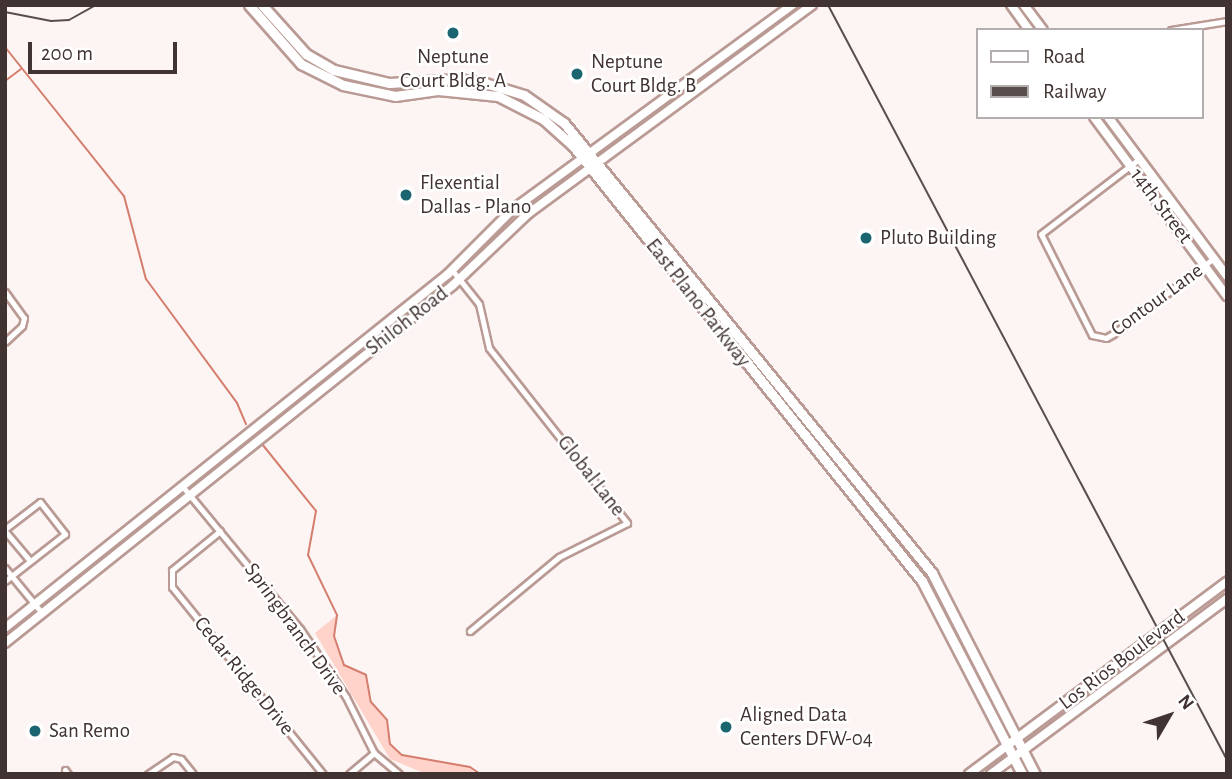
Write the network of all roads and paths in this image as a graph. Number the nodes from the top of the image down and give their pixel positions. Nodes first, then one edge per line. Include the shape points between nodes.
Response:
1 (792, 5) edge
2 (812, 5) edge
3 (1011, 5) edge
4 (1024, 5) edge
5 (258, 7) edge
6 (1031, 15) junction
7 (1023, 21) junction
8 (1227, 21) edge
9 (1028, 28) edge
10 (1041, 28) edge
11 (1183, 28) edge
12 (347, 75) junction
13 (343, 85) junction
14 (499, 91) junction
15 (668, 96) junction
16 (675, 105) junction
17 (1096, 119) edge
18 (1109, 119) edge
19 (587, 156) junction
20 (1139, 159) junction
21 (594, 164) junction
22 (1130, 165) junction
23 (671, 252) junction
24 (1214, 258) junction
25 (663, 259) junction
26 (1205, 265) junction
27 (452, 270) junction
28 (1227, 276) edge
29 (460, 279) junction
30 (5, 292) edge
31 (1227, 296) edge
32 (718, 309) junction
33 (709, 317) junction
34 (388, 321) junction
35 (395, 331) junction
36 (5, 342) edge
37 (288, 402) junction
38 (294, 410) junction
39 (819, 435) junction
40 (810, 444) junction
41 (183, 487) junction
42 (189, 495) junction
43 (877, 506) junction
44 (867, 514) junction
45 (5, 530) edge
46 (219, 531) junction
47 (99, 554) junction
48 (30, 561) junction
49 (106, 562) junction
50 (5, 568) edge
51 (932, 573) junction
52 (12, 576) junction
53 (5, 581) edge
54 (922, 581) junction
55 (1227, 582) edge
56 (1227, 599) edge
57 (35, 604) junction
58 (42, 613) junction
59 (5, 628) edge
60 (470, 631) dead end
61 (5, 643) edge
62 (973, 648) junction
63 (963, 653) junction
64 (1092, 683) junction
65 (1100, 694) junction
66 (1018, 738) junction
67 (1008, 745) junction
68 (1023, 751) junction
69 (374, 753) junction
70 (1014, 757) junction
71 (148, 774) edge
72 (193, 774) edge
73 (323, 774) edge
74 (349, 774) edge
75 (399, 774) edge
76 (969, 774) edge
77 (991, 774) edge
78 (1022, 774) edge
79 (1035, 774) edge

1 - 15 main road, Shiloh Road
2 - 16 main road, Shiloh Road
3 - 7 main road
4 - 6 main road
5 - 12 main road, East Plano Parkway via 306,54
5 - 13 main road, East Plano Parkway via 301,64
6 - 7 main road
6 - 10 main road
7 - 9 main road
8 - 11 street
12 - 13 main road
12 - 14 main road, East Plano Parkway via 389,83 458,79
13 - 14 main road, East Plano Parkway via 395,96
14 - 19 main road, East Plano Parkway via 543,119
15 - 16 main road
15 - 19 main road, Shiloh Road
16 - 21 main road, Shiloh Road
17 - 22 main road, 14th Street
18 - 20 main road, 14th Street
19 - 21 main road, East Plano Parkway
19 - 27 main road, Shiloh Road via 512,211
20 - 22 street
20 - 24 main road, 14th Street
21 - 23 main road, East Plano Parkway
21 - 25 main road, East Plano Parkway
21 - 29 main road, Shiloh Road via 503,234
22 - 26 main road, 14th Street
22 - 26 street, Contour Lane via 1041,234 1088,329 1098,338 1113,334
23 - 25 main road
23 - 32 main road, East Plano Parkway
24 - 26 street, Contour Lane
24 - 28 main road, 14th Street
25 - 33 main road, East Plano Parkway
26 - 31 main road, 14th Street
27 - 29 street, Global Lane
27 - 34 main road, Shiloh Road
29 - 35 main road, Shiloh Road
29 - 60 street, Global Lane via 479,304 489,348 627,523 559,557
30 - 36 street via 24,318
32 - 33 main road
32 - 39 main road, East Plano Parkway
33 - 40 main road, East Plano Parkway
34 - 35 main road
34 - 37 main road, Shiloh Road
35 - 38 main road, Shiloh Road
37 - 38 main road
37 - 41 main road, Shiloh Road
38 - 42 main road, Shiloh Road
39 - 40 main road
39 - 43 main road, East Plano Parkway
40 - 44 main road, East Plano Parkway
41 - 42 street, Springbranch Drive
41 - 47 main road, Shiloh Road
42 - 46 street, Springbranch Drive
42 - 49 main road, Shiloh Road
43 - 44 main road
43 - 51 main road, East Plano Parkway
44 - 54 main road, East Plano Parkway
45 - 48 street
45 - 48 street via 40,502 65,534
46 - 69 street, Springbranch Drive via 323,660
46 - 73 street, Cedar Ridge Drive via 169,576 172,587
47 - 49 main road
47 - 57 main road, Shiloh Road
48 - 52 street
49 - 58 main road, Shiloh Road
50 - 52 street
51 - 54 main road
51 - 62 main road, East Plano Parkway
52 - 53 street
52 - 57 street
54 - 63 main road, East Plano Parkway
55 - 64 main road, Los Rios Boulevard
56 - 65 main road, Los Rios Boulevard
57 - 58 street
57 - 59 main road, Shiloh Road
58 - 61 main road, Shiloh Road
62 - 63 main road
62 - 66 main road, East Plano Parkway
63 - 67 main road, East Plano Parkway
64 - 65 main road
64 - 66 main road, Los Rios Boulevard
65 - 68 main road, Los Rios Boulevard
66 - 67 main road, Los Rios Boulevard
66 - 68 main road, East Plano Parkway
67 - 70 main road, East Plano Parkway
67 - 76 main road, Los Rios Boulevard
68 - 70 main road, Los Rios Boulevard
68 - 79 main road, East Plano Parkway
69 - 74 street
69 - 75 street, Springbranch Drive
70 - 77 main road, Los Rios Boulevard
70 - 78 main road, East Plano Parkway
71 - 72 street via 169,758 181,759

